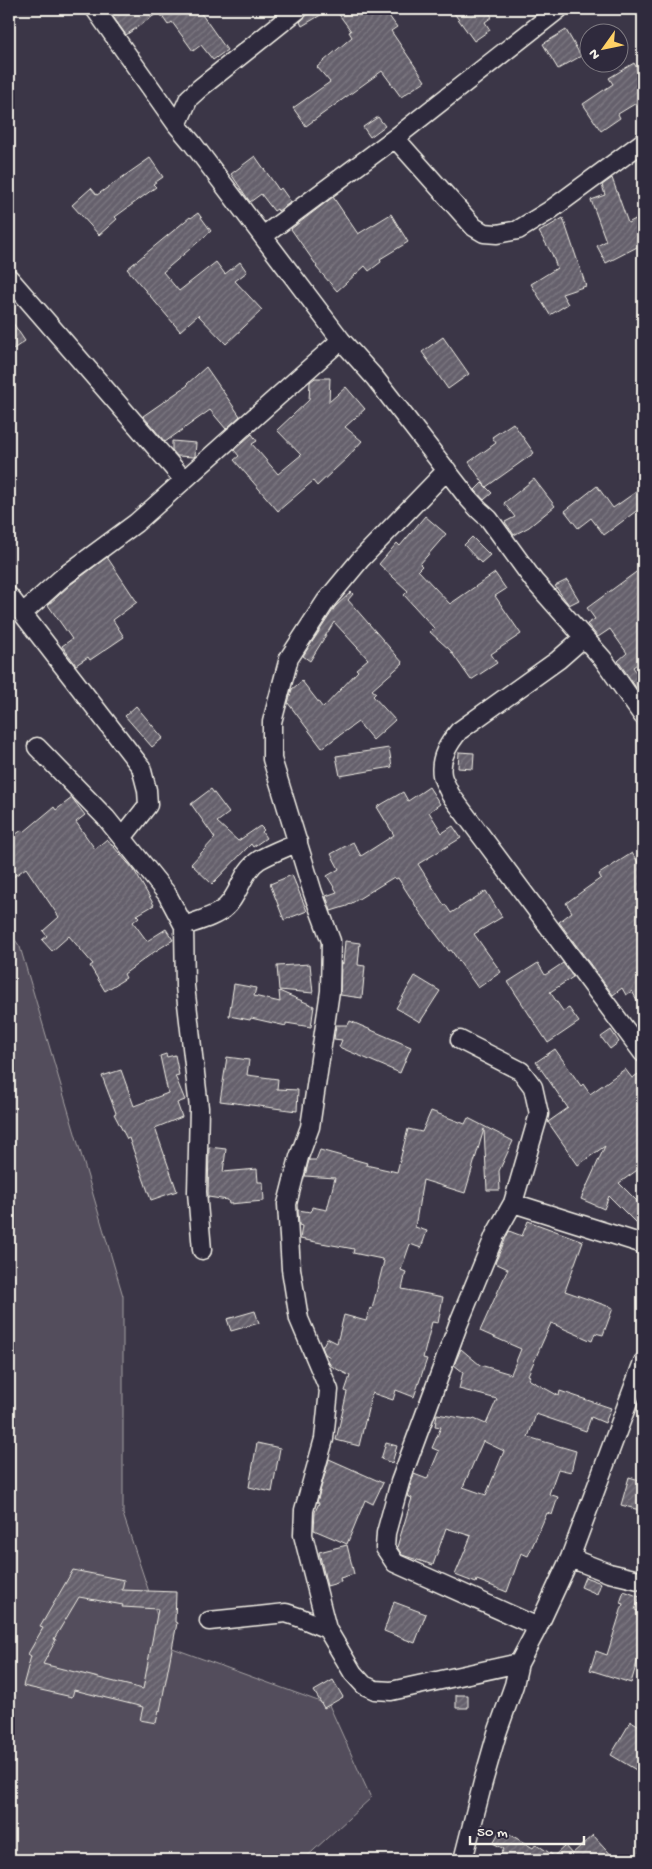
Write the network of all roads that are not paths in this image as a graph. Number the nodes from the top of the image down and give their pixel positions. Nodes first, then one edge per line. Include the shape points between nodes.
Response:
1 (95, 9) edge
2 (299, 9) edge
3 (559, 9) edge
4 (177, 125) junction
5 (396, 138) junction
6 (643, 142) edge
7 (263, 236) junction
8 (9, 278) edge
9 (341, 340) junction
10 (447, 470) junction
11 (184, 480) junction
12 (9, 596) edge
13 (23, 613) junction
14 (583, 638) junction
15 (643, 716) edge
16 (37, 748) dead end
17 (122, 838) junction
18 (298, 842) junction
19 (184, 926) junction
20 (460, 1040) dead end
21 (643, 1052) edge
22 (513, 1202) junction
23 (643, 1244) edge
24 (202, 1250) dead end
25 (643, 1365) edge
26 (570, 1558) junction
27 (643, 1581) edge
28 (208, 1621) dead end
29 (538, 1627) junction
30 (326, 1628) junction
31 (519, 1663) junction
32 (463, 1860) edge

1 - 4 street
2 - 4 street via 189,98
3 - 5 street
4 - 7 street
5 - 6 street via 474,227 484,233 497,234 518,230 549,211
5 - 7 street
7 - 9 street
8 - 11 street
9 - 10 street
9 - 11 street
10 - 14 street
10 - 18 street via 360,560 326,601 289,658 272,722 272,759
11 - 13 street via 136,523 62,577
12 - 13 street
13 - 17 street via 141,768 148,805
14 - 15 street via 603,659
14 - 21 street via 558,660 459,731 448,744 442,775 450,794
16 - 17 street
17 - 19 street via 167,894
18 - 19 street via 258,860 226,906 210,917
18 - 30 street via 331,941 330,991 310,1127 287,1204 298,1319 329,1390 324,1439 304,1510 303,1535
19 - 24 street via 185,986 199,1108 197,1192
20 - 22 street via 521,1071 533,1087 538,1114
22 - 23 street
22 - 29 street via 495,1235 443,1365 400,1482 385,1548 396,1563
25 - 26 street
26 - 27 street
26 - 29 street
28 - 30 street via 286,1614
29 - 31 street
30 - 31 street via 353,1673 364,1685 375,1690 391,1691
31 - 32 street

